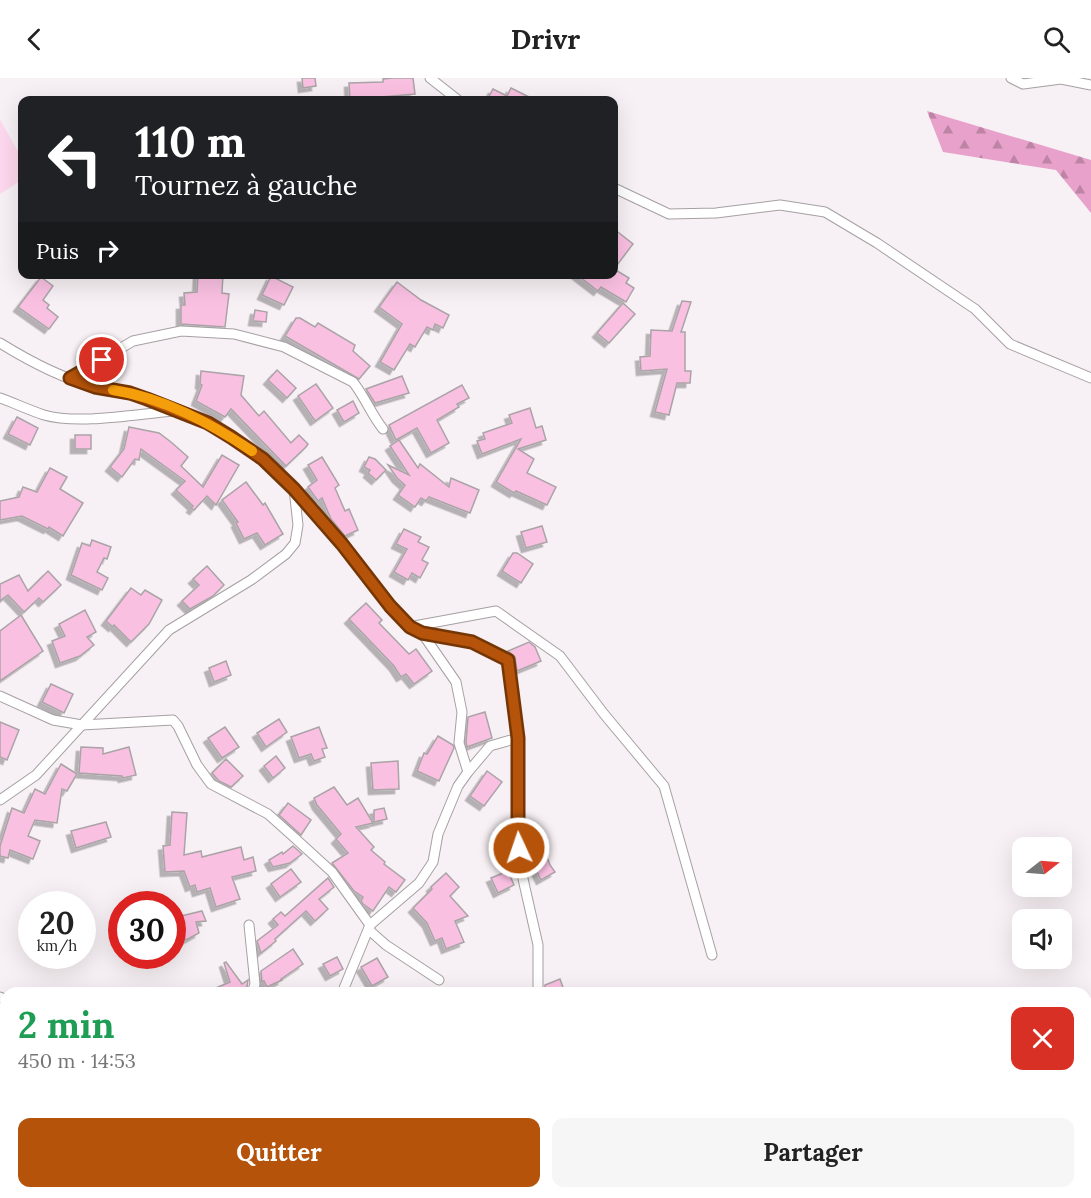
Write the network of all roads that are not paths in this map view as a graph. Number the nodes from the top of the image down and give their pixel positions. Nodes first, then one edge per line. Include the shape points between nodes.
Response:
1 (430, 78) edge
2 (1011, 78) edge
3 (1091, 85) edge
4 (453, 96) edge
5 (618, 190) edge
6 (0, 343) edge
7 (70, 378) junction
8 (1091, 378) edge
9 (0, 398) edge
10 (179, 411) junction
11 (383, 429) dead end
12 (294, 489) junction
13 (410, 627) junction
14 (422, 633) junction
15 (0, 696) edge
16 (82, 725) junction
17 (518, 738) junction
18 (468, 772) junction
19 (0, 800) edge
20 (370, 925) junction
21 (249, 926) dead end
22 (712, 955) dead end
23 (439, 980) dead end
24 (254, 987) edge
25 (344, 987) edge
26 (538, 987) edge

1 - 4 street
2 - 3 street via 1023,84 1061,79
5 - 8 street via 669,214 780,205 825,212 975,309 1010,344
6 - 7 street via 27,360
7 - 10 street via 130,393
7 - 11 street via 133,341 181,331 234,334 284,347 353,382
9 - 10 street via 44,415 61,417
10 - 12 street via 239,442
12 - 13 street
12 - 16 street via 298,525 295,543 286,554 169,630
13 - 14 street
13 - 22 street via 496,611 560,656 664,786
14 - 17 street via 472,642 508,660
14 - 18 street via 456,682 462,712 459,743
15 - 16 street via 53,720
16 - 19 street via 36,775
16 - 20 street via 173,720 211,784 267,814 297,840 332,872
17 - 18 street via 490,746
17 - 26 street via 521,870 538,945
18 - 20 street via 438,834 433,862 419,883
20 - 23 street via 369,930 386,945
20 - 25 street
21 - 24 street

